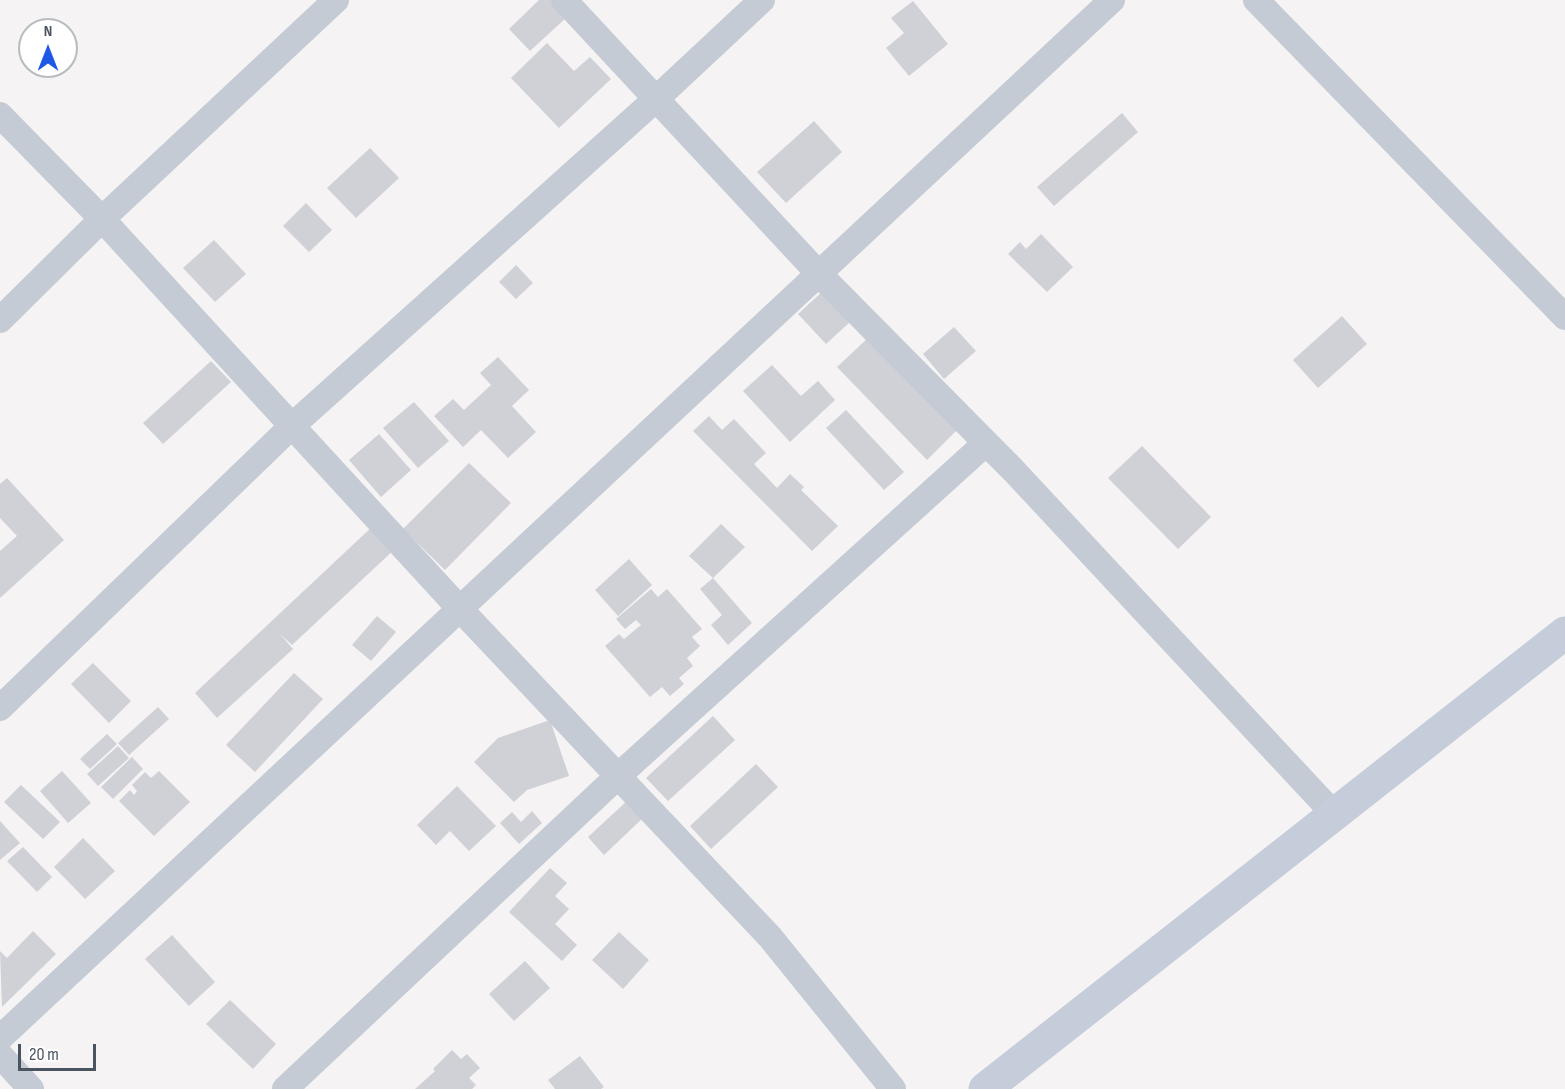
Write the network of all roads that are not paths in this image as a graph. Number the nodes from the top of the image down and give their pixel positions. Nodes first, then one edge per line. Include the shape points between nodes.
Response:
1 (336, 0) edge
2 (564, 0) edge
3 (762, 0) edge
4 (1112, 0) edge
5 (1256, 0) edge
6 (656, 99) junction
7 (0, 115) edge
8 (102, 219) junction
9 (819, 274) junction
10 (1565, 317) edge
11 (0, 320) edge
12 (293, 426) junction
13 (986, 443) junction
14 (460, 609) junction
15 (1565, 633) edge
16 (0, 708) edge
17 (618, 776) junction
18 (1334, 814) junction
19 (0, 1038) edge
20 (0, 1054) edge
21 (31, 1089) edge
22 (285, 1089) edge
23 (892, 1089) edge
24 (985, 1089) edge

1 - 8 street
2 - 6 street
3 - 6 street
4 - 9 street
5 - 10 street
6 - 9 street
6 - 12 street
7 - 8 street
8 - 11 street
8 - 12 street
9 - 13 street
9 - 14 street
12 - 14 street
12 - 16 street
13 - 17 street
13 - 18 street
14 - 17 street
14 - 19 street
15 - 18 main road
17 - 22 street
17 - 23 street via 770,937
18 - 24 main road
20 - 21 street

